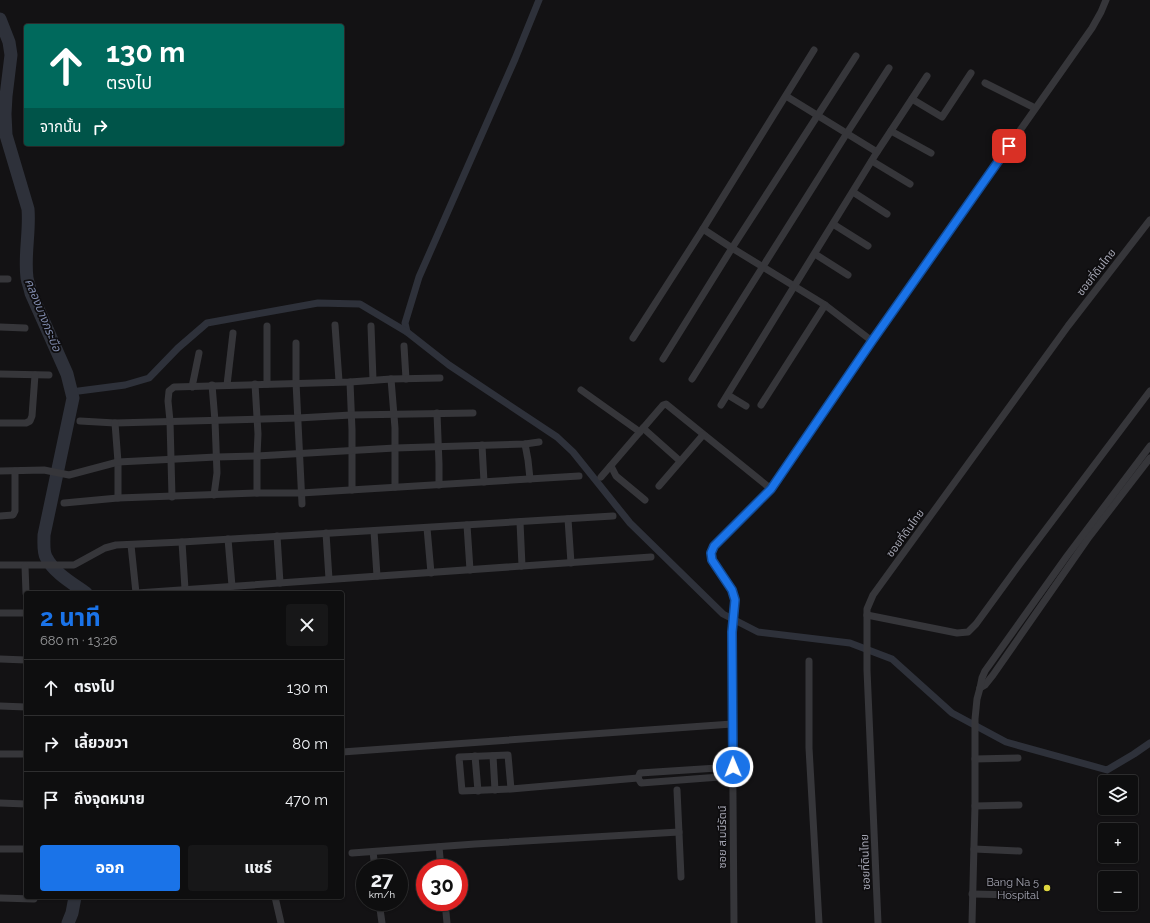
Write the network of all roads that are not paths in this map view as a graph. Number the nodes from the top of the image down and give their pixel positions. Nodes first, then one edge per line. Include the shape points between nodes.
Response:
1 (1106, 0) edge
2 (814, 50) dead end
3 (856, 56) dead end
4 (889, 68) dead end
5 (971, 74) dead end
6 (927, 76) dead end
7 (985, 83) dead end
8 (786, 96) junction
9 (912, 99) junction
10 (1035, 108) junction
11 (818, 116) junction
12 (891, 131) junction
13 (847, 133) junction
14 (877, 152) junction
15 (931, 153) dead end
16 (872, 161) junction
17 (910, 184) dead end
18 (853, 192) junction
19 (887, 214) dead end
20 (1150, 220) edge
21 (833, 224) junction
22 (703, 229) junction
23 (868, 246) dead end
24 (732, 248) junction
25 (815, 254) junction
26 (763, 267) junction
27 (848, 275) dead end
28 (795, 286) junction
29 (825, 305) junction
30 (335, 325) dead end
31 (267, 326) dead end
32 (371, 326) dead end
33 (0, 327) edge
34 (26, 328) dead end
35 (233, 333) dead end
36 (633, 338) dead end
37 (872, 341) junction
38 (296, 343) dead end
39 (404, 346) dead end
40 (199, 353) dead end
41 (663, 359) dead end
42 (0, 374) edge
43 (35, 375) junction
44 (49, 375) dead end
45 (440, 378) dead end
46 (391, 379) junction
47 (406, 379) junction
48 (692, 379) dead end
49 (373, 380) junction
50 (339, 381) junction
51 (296, 382) junction
52 (350, 382) junction
53 (255, 384) junction
54 (267, 384) junction
55 (212, 385) junction
56 (227, 385) junction
57 (192, 387) junction
58 (581, 390) dead end
59 (1150, 391) edge
60 (728, 395) junction
61 (721, 405) dead end
62 (761, 405) dead end
63 (746, 406) dead end
64 (437, 413) junction
65 (473, 413) dead end
66 (393, 414) junction
67 (351, 416) junction
68 (298, 418) junction
69 (258, 419) junction
70 (80, 421) dead end
71 (170, 421) junction
72 (215, 421) junction
73 (0, 422) edge
74 (115, 423) junction
75 (641, 430) junction
76 (703, 434) junction
77 (539, 442) dead end
78 (525, 444) junction
79 (482, 445) junction
80 (1150, 446) edge
81 (438, 447) junction
82 (396, 448) junction
83 (352, 451) junction
84 (300, 453) junction
85 (257, 456) junction
86 (216, 457) junction
87 (1150, 458) edge
88 (170, 460) junction
89 (680, 461) junction
90 (118, 462) junction
91 (611, 466) junction
92 (0, 471) edge
93 (15, 471) junction
94 (579, 476) dead end
95 (601, 477) dead end
96 (530, 479) junction
97 (484, 482) junction
98 (439, 485) junction
99 (659, 486) dead end
100 (395, 487) junction
101 (771, 489) junction
102 (352, 490) junction
103 (257, 493) junction
104 (301, 493) junction
105 (214, 495) junction
106 (172, 497) junction
107 (118, 498) junction
108 (644, 500) dead end
109 (64, 503) dead end
110 (302, 504) dead end
111 (1103, 515) junction
112 (0, 516) edge
113 (613, 516) dead end
114 (568, 519) junction
115 (520, 522) junction
116 (467, 525) junction
117 (427, 528) junction
118 (374, 531) junction
119 (326, 533) junction
120 (277, 536) junction
121 (228, 539) junction
122 (182, 542) junction
123 (131, 545) junction
124 (651, 557) dead end
125 (571, 563) junction
126 (0, 565) edge
127 (27, 566) junction
128 (522, 566) junction
129 (470, 570) junction
130 (431, 573) junction
131 (377, 576) junction
132 (329, 579) junction
133 (280, 583) junction
134 (232, 586) junction
135 (185, 589) junction
136 (26, 591) edge
137 (137, 591) edge
138 (161, 591) edge
139 (0, 613) edge
140 (24, 613) edge
141 (867, 614) junction
142 (0, 659) edge
143 (24, 660) edge
144 (809, 661) dead end
145 (0, 706) edge
146 (24, 707) edge
147 (732, 724) junction
148 (344, 752) edge
149 (0, 754) edge
150 (24, 754) edge
151 (475, 756) junction
152 (493, 756) junction
153 (1018, 758) dead end
154 (975, 759) junction
155 (733, 767) junction
156 (733, 776) junction
157 (638, 778) junction
158 (511, 789) junction
159 (478, 790) junction
160 (495, 790) junction
161 (677, 790) dead end
162 (0, 803) edge
163 (24, 804) edge
164 (1019, 805) dead end
165 (975, 806) junction
166 (679, 832) junction
167 (440, 847) junction
168 (0, 849) edge
169 (24, 849) edge
170 (974, 849) junction
171 (1019, 851) dead end
172 (373, 852) junction
173 (352, 854) dead end
174 (374, 859) edge
175 (441, 859) edge
176 (681, 877) dead end
177 (972, 894) junction
178 (1017, 895) dead end
179 (0, 898) edge
180 (24, 899) edge
181 (275, 899) edge
182 (380, 911) edge
183 (446, 911) edge
184 (281, 923) edge
185 (382, 923) edge
186 (447, 923) edge
187 (734, 923) edge
188 (819, 923) edge
189 (878, 923) edge
190 (972, 923) edge

1 - 10 street via 1092,28
2 - 8 street
3 - 11 street
4 - 13 street
5 - 9 street via 942,117
6 - 9 street
7 - 10 street
8 - 11 street
8 - 22 street
9 - 12 street
10 - 37 street
11 - 13 street
11 - 24 street
12 - 14 street
12 - 15 street
13 - 14 street
13 - 26 street
14 - 16 street
16 - 17 street
16 - 18 street
18 - 19 street
18 - 21 street
20 - 141 street, ซอยที่ดินไทย via 1068,326 873,595
21 - 23 street
21 - 25 street
22 - 24 street
22 - 36 street
24 - 26 street
24 - 41 street
25 - 27 street
25 - 28 street
26 - 28 street
26 - 48 street
28 - 29 street
28 - 60 street
29 - 37 street
29 - 62 street
30 - 50 street
31 - 54 street
32 - 49 street
33 - 34 street
35 - 56 street
37 - 101 street
38 - 51 street
39 - 47 street
40 - 57 street
42 - 43 street
43 - 44 street
43 - 73 street via 30,421
45 - 47 street
46 - 47 street
46 - 49 street
46 - 66 street
49 - 52 street
50 - 51 street
50 - 52 street
51 - 54 street
51 - 68 street
52 - 67 street
53 - 54 street
53 - 56 street
53 - 69 street
55 - 56 street
55 - 57 street
55 - 72 street
57 - 71 street via 174,387 169,391
58 - 75 street
59 - 141 street via 968,632 957,633
60 - 61 street
60 - 63 street
64 - 65 street
64 - 66 street
64 - 81 street
66 - 67 street
66 - 82 street
67 - 68 street
67 - 83 street
68 - 69 street
68 - 84 street
69 - 72 street
69 - 85 street
70 - 74 street
71 - 72 street
71 - 74 street
71 - 88 street
72 - 86 street
74 - 90 street
75 - 76 street via 666,404
75 - 89 street
75 - 91 street
76 - 89 street
76 - 101 street
77 - 78 street
78 - 79 street
78 - 96 street
79 - 81 street
79 - 97 street
80 - 111 street
81 - 82 street
81 - 98 street
82 - 83 street
82 - 100 street
83 - 84 street
83 - 102 street
84 - 85 street
84 - 104 street
85 - 86 street
85 - 103 street
86 - 88 street
86 - 105 street
87 - 111 street
88 - 90 street
88 - 106 street
89 - 99 street
90 - 93 street via 69,475 44,470
90 - 107 street
91 - 95 street
91 - 108 street via 616,476
92 - 93 street
93 - 112 street via 15,511 13,515
94 - 96 street
96 - 97 street
97 - 98 street
98 - 100 street
100 - 102 street
101 - 147 street, ซอย ส.มนีรัตน์ via 714,546 711,553 712,560 732,590 735,600
102 - 104 street
103 - 104 street
103 - 105 street
104 - 110 street
105 - 106 street
106 - 107 street
107 - 109 street
111 - 154 street via 1067,556 993,675 980,688 975,719
113 - 114 street
114 - 115 street
114 - 125 street
115 - 116 street
115 - 128 street
116 - 117 street
116 - 129 street
117 - 118 street
117 - 130 street
118 - 119 street
118 - 131 street
119 - 120 street
119 - 132 street
120 - 121 street
120 - 133 street
121 - 122 street
121 - 134 street
122 - 123 street
122 - 135 street
123 - 127 street via 105,548 74,565
123 - 137 street
124 - 125 street
125 - 128 street
126 - 127 street
127 - 136 street
128 - 129 street
129 - 130 street
130 - 131 street
131 - 132 street
132 - 133 street
133 - 134 street
134 - 135 street
135 - 138 street
139 - 140 street
141 - 189 street, ซอยที่ดินไทย
142 - 143 street
144 - 188 street via 809,748
145 - 146 street
147 - 148 street
147 - 155 street, ซอย ส.มนีรัตน์
149 - 150 street
151 - 152 street
151 - 159 street
151 - 159 street via 459,757 462,791
152 - 158 street via 508,755
152 - 160 street
153 - 154 street
154 - 165 street
155 - 156 street, ซอย ส.มนีรัตน์
155 - 157 street via 640,773
156 - 157 street via 640,783
156 - 187 street, ซอย ส.มนีรัตน์
157 - 158 street
158 - 160 street
159 - 160 street
161 - 166 street
162 - 163 street
164 - 165 street
165 - 170 street
166 - 167 street
166 - 176 street
167 - 172 street
167 - 175 street
168 - 169 street
170 - 171 street
170 - 177 street
172 - 173 street
172 - 174 street
177 - 178 street
177 - 190 street
179 - 180 street
181 - 184 street
182 - 185 street
183 - 186 street

